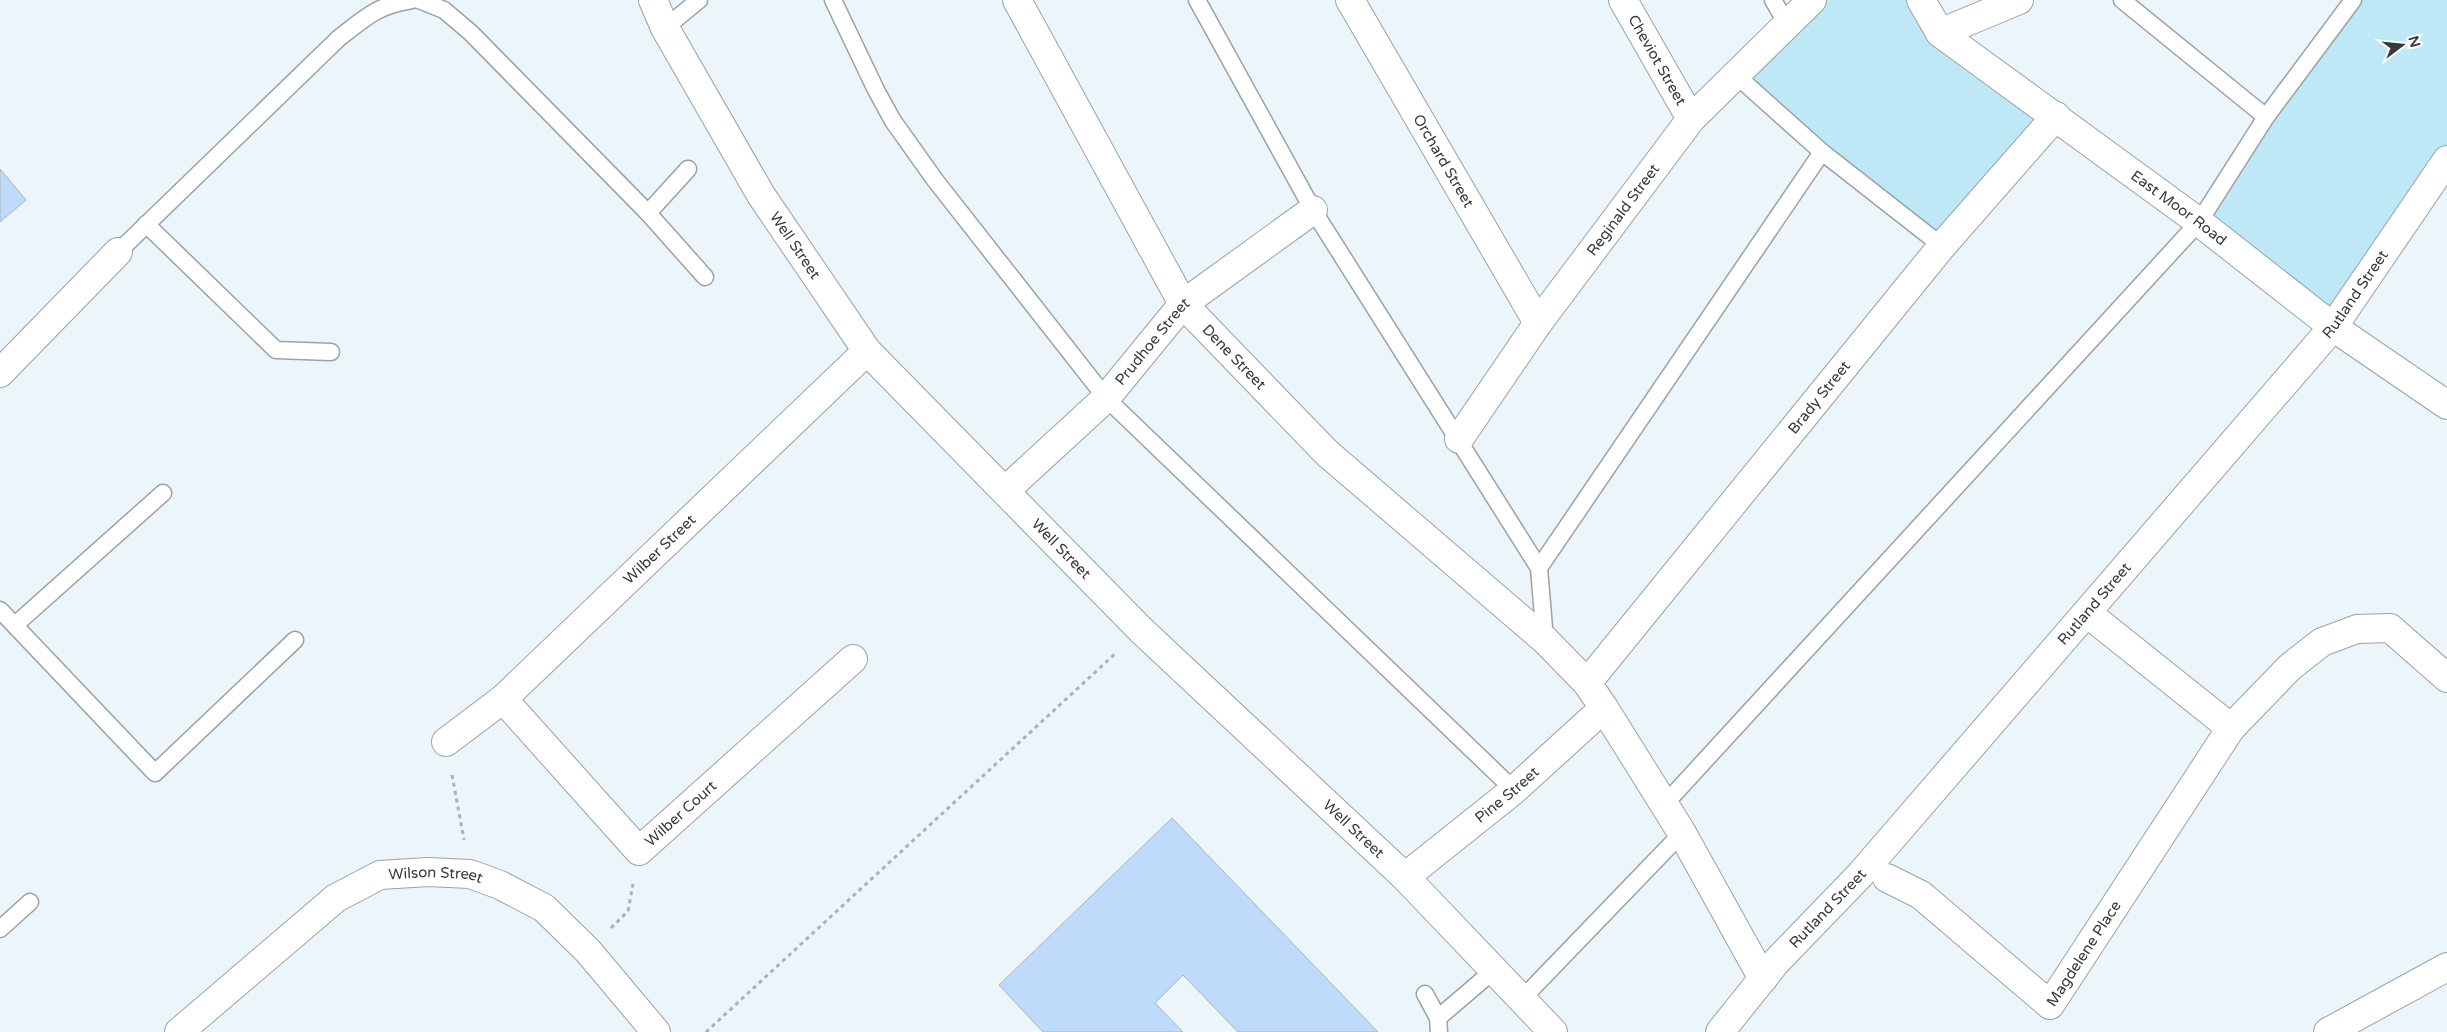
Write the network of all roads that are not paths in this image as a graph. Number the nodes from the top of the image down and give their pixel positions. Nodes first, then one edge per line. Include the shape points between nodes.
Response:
1 (412, 0) edge
2 (419, 0) edge
3 (653, 0) edge
4 (700, 0) edge
5 (833, 0) edge
6 (1016, 0) edge
7 (1197, 0) edge
8 (1350, 0) edge
9 (1623, 0) edge
10 (1773, 0) edge
11 (1812, 0) edge
12 (1922, 0) edge
13 (2019, 0) edge
14 (2122, 0) edge
15 (2353, 0) edge
16 (1788, 26) junction
17 (665, 28) junction
18 (1940, 33) junction
19 (1738, 76) junction
20 (2056, 116) junction
21 (2266, 117) junction
22 (1691, 119) junction
23 (1822, 152) junction
24 (2447, 160) edge
25 (688, 169) dead end
26 (1313, 210) junction
27 (648, 213) junction
28 (2199, 222) junction
29 (146, 224) junction
30 (1942, 246) junction
31 (118, 252) joint
32 (705, 277) dead end
33 (1183, 304) junction
34 (1538, 323) junction
35 (2333, 327) junction
36 (868, 351) junction
37 (331, 352) dead end
38 (0, 373) edge
39 (1106, 398) junction
40 (2447, 405) edge
41 (1458, 439) junction
42 (1006, 490) junction
43 (163, 493) dead end
44 (1539, 568) junction
45 (0, 610) edge
46 (2087, 613) junction
47 (15, 625) junction
48 (295, 640) dead end
49 (1545, 640) junction
50 (853, 659) dead end
51 (2447, 678) edge
52 (1587, 684) junction
53 (503, 699) junction
54 (1604, 708) junction
55 (2230, 728) junction
56 (446, 742) road end
57 (1514, 790) junction
58 (1664, 805) junction
59 (1682, 833) junction
60 (1405, 877) junction
61 (1887, 878) dead end
62 (30, 902) dead end
63 (0, 930) edge
64 (2447, 967) edge
65 (1493, 971) junction
66 (1763, 979) junction
67 (1425, 994) dead end
68 (1522, 999) junction
69 (1439, 1025) edge
70 (189, 1029) edge
71 (1723, 1031) edge
72 (656, 1032) edge
73 (1553, 1032) edge
74 (2328, 1032) edge

1 - 29 lane via 375,10 339,38
2 - 27 lane via 444,10 471,32
3 - 17 street, Well Street
4 - 17 lane
5 - 39 lane via 893,121 935,180
6 - 33 street, Dene Street
7 - 26 lane
8 - 34 street, Orchard Street
9 - 22 street, Cheviot Street
10 - 16 lane
11 - 16 street, Reginald Street
12 - 18 street, East Moor Road
13 - 18 street
14 - 21 lane
15 - 21 lane
16 - 19 street, Reginald Street
17 - 36 street, Well Street via 761,195
18 - 20 street, East Moor Road
19 - 22 street, Reginald Street
19 - 23 lane
20 - 28 street, East Moor Road
20 - 30 street, Brady Street
21 - 28 lane
22 - 34 street, Reginald Street
23 - 30 lane
23 - 44 lane
24 - 35 street, Rutland Street
25 - 27 lane
26 - 33 street, Prudhoe Street
26 - 41 lane
27 - 32 lane
28 - 35 street, East Moor Road
28 - 58 lane
29 - 31 lane
29 - 37 lane via 276,350
30 - 52 street, Brady Street
31 - 38 street
33 - 39 street, Prudhoe Street
33 - 49 street, Dene Street via 1327,453
34 - 41 street, Reginald Street
35 - 40 street, East Moor Road
35 - 46 street, Rutland Street
36 - 42 street, Well Street
36 - 53 street, Wilber Street
39 - 42 street, Prudhoe Street
39 - 57 lane
41 - 44 lane
42 - 60 street, Well Street via 1141,630
43 - 47 lane
44 - 49 lane
45 - 47 lane
46 - 55 street
46 - 66 street, Rutland Street via 1860,875
47 - 48 lane via 155,773
49 - 52 street, Dene Street
50 - 53 street, Wilber Court via 639,851
51 - 55 street, Magdelene Place via 2390,628 2357,628 2322,642 2290,667
52 - 54 street, Dene Street
53 - 56 street, Wilber Street
54 - 57 street, Pine Street
54 - 58 street, Dene Street
55 - 61 street, Magdelene Place via 2050,1005 1922,895
57 - 60 street, Pine Street
58 - 59 street, Dene Street
59 - 66 street, Dene Street
59 - 68 lane
60 - 65 street, Well Street
62 - 63 lane
64 - 74 street
65 - 68 street, Well Street
65 - 69 lane
66 - 71 street, Rutland Street
67 - 69 lane
68 - 73 street, Well Street
70 - 72 street, Wilson Street via 336,898 380,875 428,872 470,874 500,885 544,908 588,951

